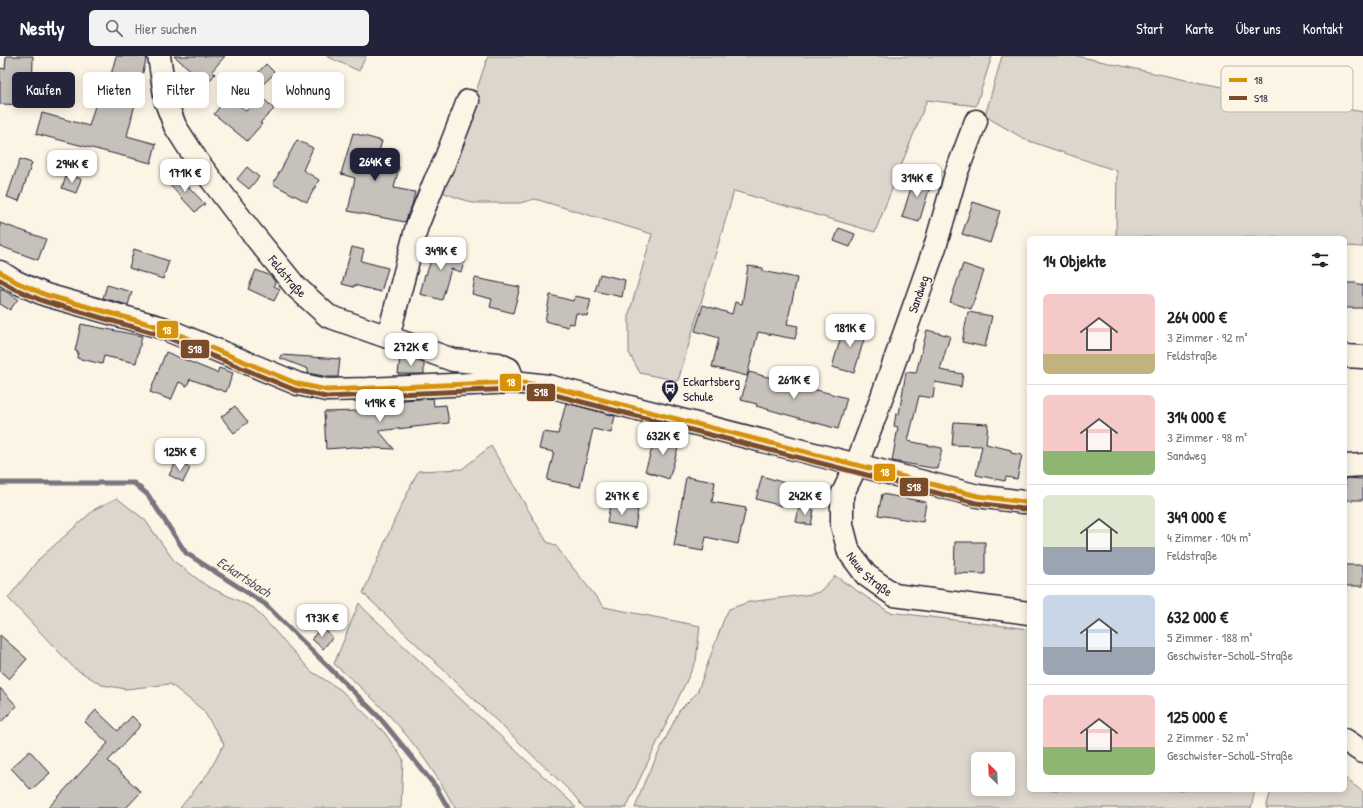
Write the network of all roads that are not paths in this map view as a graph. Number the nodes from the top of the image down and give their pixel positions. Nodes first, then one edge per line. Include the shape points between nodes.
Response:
1 (159, 56) edge
2 (468, 101) dead end
3 (976, 121) dead end
4 (0, 272) edge
5 (388, 337) junction
6 (1347, 356) edge
7 (1363, 357) edge
8 (514, 382) junction
9 (1363, 465) edge
10 (856, 466) junction
11 (1347, 466) edge
12 (1027, 501) edge
13 (1027, 613) edge
14 (1347, 741) edge
15 (1363, 752) edge

1 - 5 street, Feldstraße via 166,102 175,126 198,162 295,286 328,316
2 - 5 street via 417,226
3 - 10 street, Sandweg via 956,174 932,254
4 - 8 street via 46,295 163,328 298,384 327,390
5 - 8 street, Feldstraße via 453,360 498,364 509,369
6 - 7 street
8 - 10 street via 548,386
9 - 11 street
10 - 12 street via 978,496
10 - 13 street, Neue Straße via 842,495 842,525 850,552 866,575 894,595
14 - 15 street

